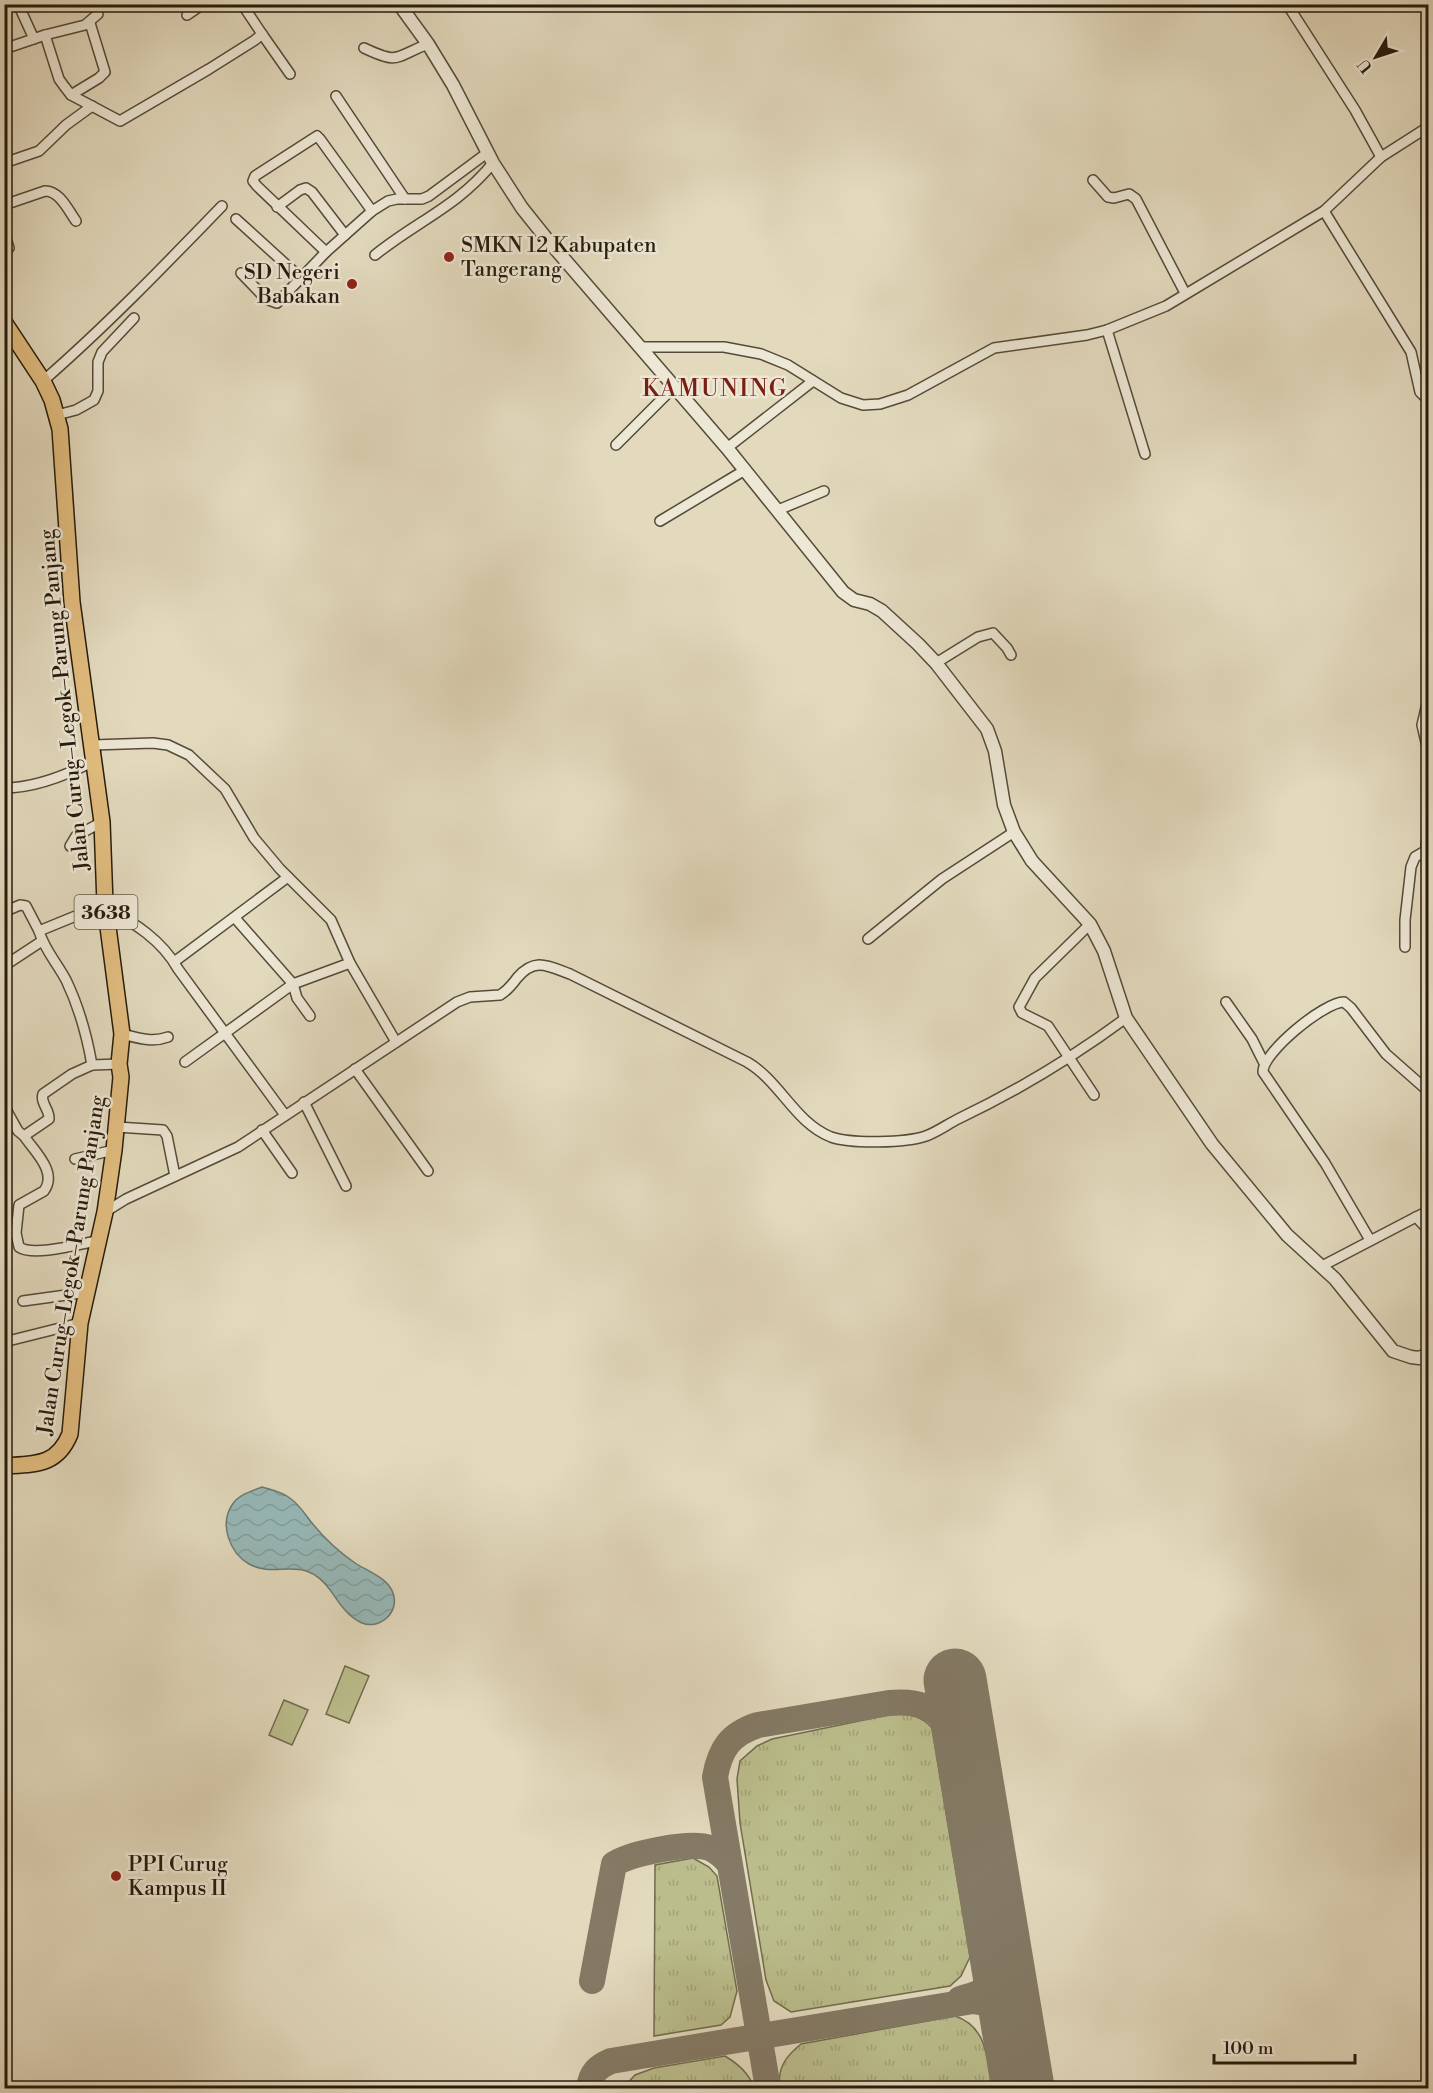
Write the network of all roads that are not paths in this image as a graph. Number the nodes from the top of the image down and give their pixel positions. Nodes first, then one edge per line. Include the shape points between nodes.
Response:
1 (18, 4) edge
2 (203, 4) edge
3 (242, 4) edge
4 (399, 4) edge
5 (1287, 4) edge
6 (98, 14) dead end
7 (187, 15) dead end
8 (90, 23) junction
9 (262, 34) junction
10 (45, 35) junction
11 (34, 39) junction
12 (428, 44) junction
13 (364, 48) dead end
14 (4, 49) edge
15 (290, 74) dead end
16 (71, 95) junction
17 (336, 96) dead end
18 (92, 106) junction
19 (1428, 128) edge
20 (490, 158) junction
21 (1381, 158) junction
22 (4, 163) edge
23 (1093, 180) dead end
24 (405, 199) junction
25 (4, 205) edge
26 (222, 206) dead end
27 (277, 207) junction
28 (372, 211) junction
29 (1324, 211) junction
30 (236, 219) dead end
31 (76, 221) dead end
32 (4, 232) edge
33 (345, 235) junction
34 (9, 248) dead end
35 (327, 252) junction
36 (375, 255) dead end
37 (240, 273) dead end
38 (302, 279) junction
39 (1185, 293) junction
40 (134, 318) dead end
41 (4, 322) edge
42 (1107, 330) junction
43 (641, 347) junction
44 (43, 381) junction
45 (813, 381) junction
46 (674, 387) junction
47 (1428, 400) edge
48 (57, 415) junction
49 (615, 445) dead end
50 (727, 448) junction
51 (1145, 454) dead end
52 (745, 470) junction
53 (824, 491) dead end
54 (778, 510) junction
55 (660, 521) dead end
56 (1011, 656) dead end
57 (936, 663) junction
58 (1428, 699) edge
59 (93, 745) junction
60 (1428, 751) edge
61 (94, 761) junction
62 (4, 788) edge
63 (102, 822) junction
64 (1428, 830) edge
65 (1014, 832) junction
66 (70, 846) dead end
67 (1428, 851) edge
68 (288, 877) junction
69 (105, 905) junction
70 (4, 912) edge
71 (235, 918) junction
72 (1090, 924) junction
73 (39, 931) junction
74 (868, 939) dead end
75 (42, 941) junction
76 (1404, 947) dead end
77 (174, 962) junction
78 (350, 963) junction
79 (4, 966) edge
80 (294, 984) junction
81 (1226, 1002) dead end
82 (310, 1016) dead end
83 (1126, 1018) junction
84 (224, 1032) junction
85 (122, 1034) junction
86 (168, 1037) dead end
87 (396, 1042) junction
88 (1069, 1059) junction
89 (185, 1062) dead end
90 (1264, 1063) junction
91 (119, 1064) junction
92 (92, 1065) junction
93 (355, 1069) junction
94 (1428, 1091) edge
95 (1094, 1095) dead end
96 (304, 1102) junction
97 (4, 1106) edge
98 (285, 1115) junction
99 (117, 1127) junction
100 (262, 1130) junction
101 (24, 1136) junction
102 (114, 1150) junction
103 (75, 1159) dead end
104 (428, 1171) dead end
105 (292, 1173) dead end
106 (175, 1176) junction
107 (346, 1186) dead end
108 (1428, 1211) edge
109 (105, 1212) junction
110 (1416, 1217) junction
111 (1428, 1230) edge
112 (1370, 1240) junction
113 (97, 1241) junction
114 (1322, 1266) junction
115 (88, 1292) junction
116 (23, 1301) dead end
117 (80, 1323) junction
118 (4, 1342) edge
119 (1428, 1355) edge
120 (4, 1466) edge

1 - 11 street
2 - 7 street
3 - 9 street
4 - 12 street
5 - 21 street
6 - 8 street
8 - 10 street
8 - 16 street via 105,72
9 - 15 street
9 - 18 street via 120,121
10 - 11 street
10 - 16 street via 59,79
11 - 14 street
12 - 13 street via 401,58 386,58
12 - 20 street
16 - 18 street
17 - 24 street
18 - 22 street via 66,125 46,147
19 - 21 street
20 - 24 street via 429,196
20 - 36 street via 480,179 448,206
20 - 43 street via 522,208
21 - 29 street
23 - 39 street via 1108,197 1129,194 1136,199
24 - 28 street via 388,201
25 - 31 street via 51,191
26 - 44 street via 76,353
27 - 28 street via 253,178 316,136
27 - 33 street via 306,188
27 - 35 street
28 - 33 street
29 - 39 street
29 - 47 street via 1411,351 1420,392
30 - 38 street
32 - 34 street
33 - 35 street
35 - 38 street
37 - 38 street via 273,303
39 - 42 street via 1166,306
40 - 48 street via 102,352 94,400
41 - 44 main road, Jalan Curug–Legok–Parung Panjang / 3638
42 - 45 street via 994,348 908,395 880,404 852,402
42 - 51 street
43 - 45 street via 724,347 761,354
43 - 46 street
44 - 48 main road, Jalan Curug–Legok–Parung Panjang / 3638
45 - 50 street
46 - 49 street
46 - 50 street
48 - 59 main road, Jalan Curug–Legok–Parung Panjang / 3638 via 75,636
50 - 52 street
52 - 54 street
52 - 55 street
53 - 54 street
54 - 57 street via 843,592 882,611
56 - 57 street via 993,633 978,637
57 - 65 street via 987,729
58 - 60 street via 1422,725
59 - 61 main road, Jalan Curug–Legok–Parung Panjang / 3638
59 - 68 street via 153,742 189,755 225,789 254,838
61 - 62 street via 39,783
61 - 63 main road, Jalan Curug–Legok–Parung Panjang / 3638
63 - 66 street via 76,836
63 - 69 main road, Jalan Curug–Legok–Parung Panjang / 3638
64 - 67 street
65 - 72 street via 1032,861
65 - 74 street via 942,879
67 - 76 street via 1415,857 1411,867
68 - 71 street
68 - 78 street via 330,920
69 - 73 street
69 - 77 street via 135,923
69 - 85 main road, Jalan Curug–Legok–Parung Panjang / 3638
70 - 73 street via 26,906
71 - 77 street
71 - 80 street
72 - 83 street via 1104,951
72 - 88 street via 1035,978 1019,1007 1022,1013 1048,1026
73 - 75 street
75 - 79 street
75 - 92 street via 77,1007
77 - 84 street
78 - 80 street
78 - 87 street
80 - 82 street via 297,998
80 - 84 street
81 - 90 street
83 - 88 street
83 - 114 street via 1212,1144 1287,1235
84 - 89 street
84 - 98 street
85 - 86 street via 145,1040
85 - 91 main road, Jalan Curug–Legok–Parung Panjang / 3638
87 - 88 street via 457,1002 500,995 530,966 545,965 747,1062 765,1073 815,1128 831,1137 852,1141 926,1136
87 - 93 street
88 - 95 street
90 - 94 street via 1309,1018 1344,1002 1386,1054
90 - 112 street via 1263,1072 1325,1163
91 - 92 street
91 - 99 main road, Jalan Curug–Legok–Parung Panjang / 3638
92 - 101 street via 43,1094 49,1119
93 - 96 street
93 - 104 street
96 - 98 street
96 - 107 street
97 - 101 street
98 - 100 street
99 - 102 main road, Jalan Curug–Legok–Parung Panjang / 3638
99 - 106 street via 163,1130
100 - 105 street
100 - 106 street via 231,1150
101 - 113 street via 42,1158 48,1179 44,1191 19,1205 19,1247 30,1251
102 - 103 street
102 - 109 main road, Jalan Curug–Legok–Parung Panjang / 3638
106 - 109 street
108 - 110 street
109 - 113 main road, Jalan Curug–Legok–Parung Panjang / 3638
110 - 111 street
110 - 112 street
112 - 114 street
113 - 115 main road, Jalan Curug–Legok–Parung Panjang / 3638
114 - 119 street via 1393,1351 1411,1357
115 - 116 street
115 - 117 main road, Jalan Curug–Legok–Parung Panjang / 3638
117 - 118 street
117 - 120 main road, Jalan Curug–Legok–Parung Panjang / 3638 via 67,1443 58,1455 40,1463

